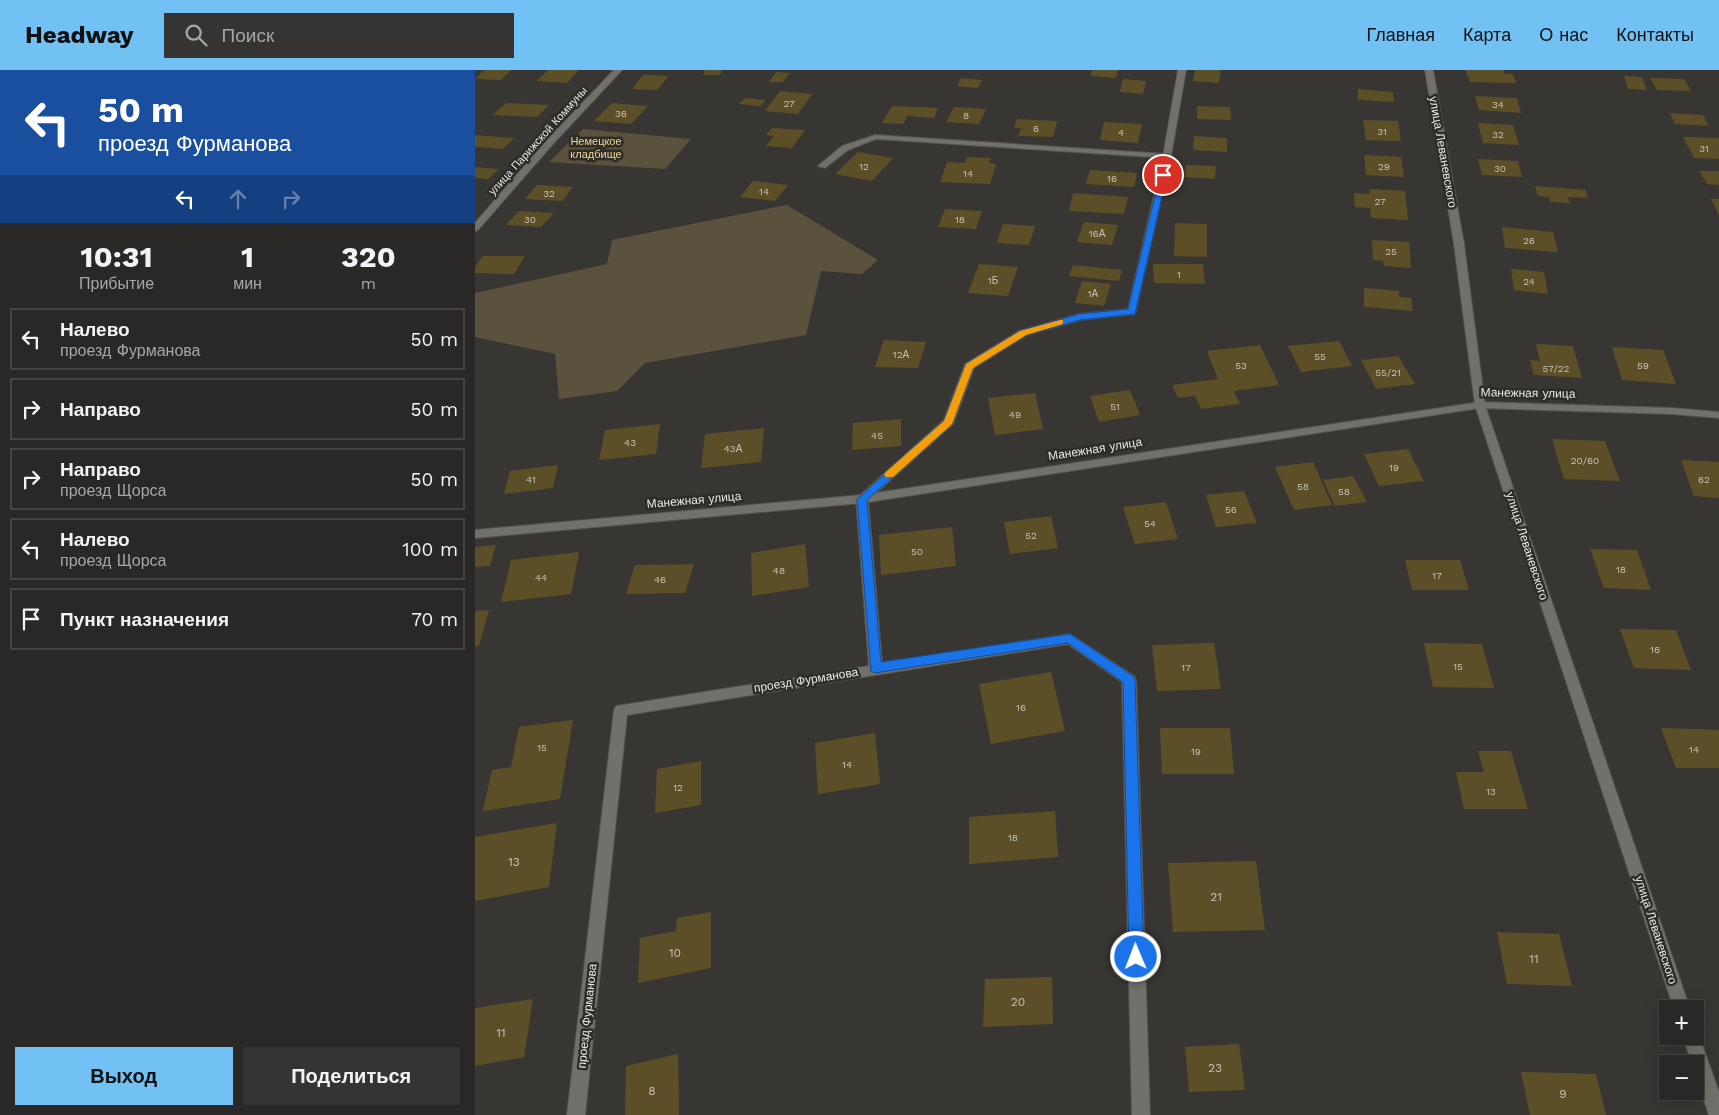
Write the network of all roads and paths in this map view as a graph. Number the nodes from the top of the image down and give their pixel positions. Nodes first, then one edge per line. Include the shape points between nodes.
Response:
1 (619, 70) edge
2 (1182, 70) edge
3 (1429, 70) edge
4 (1167, 156) junction
5 (822, 166) dead end
6 (475, 228) edge
7 (1480, 404) junction
8 (1719, 415) edge
9 (862, 499) junction
10 (475, 534) edge
11 (875, 668) junction
12 (1679, 1000) edge
13 (1694, 1045) edge
14 (577, 1115) edge
15 (1141, 1115) edge
16 (1718, 1115) edge

1 - 6 street, улица Парижской Коммуны
2 - 4 street
3 - 7 street, улица Леваневского via 1459,244
4 - 5 street via 875,138 845,148
4 - 9 street via 1132,312 1079,317 1023,333 969,366 949,422
7 - 8 street, Манежная улица
7 - 9 street, Манежная улица
7 - 12 street, улица Леваневского
9 - 10 street, Манежная улица
9 - 11 street
11 - 14 street, проезд Фурманова via 621,710
11 - 15 street, проезд Фурманова via 1070,638 1129,680
13 - 16 street

